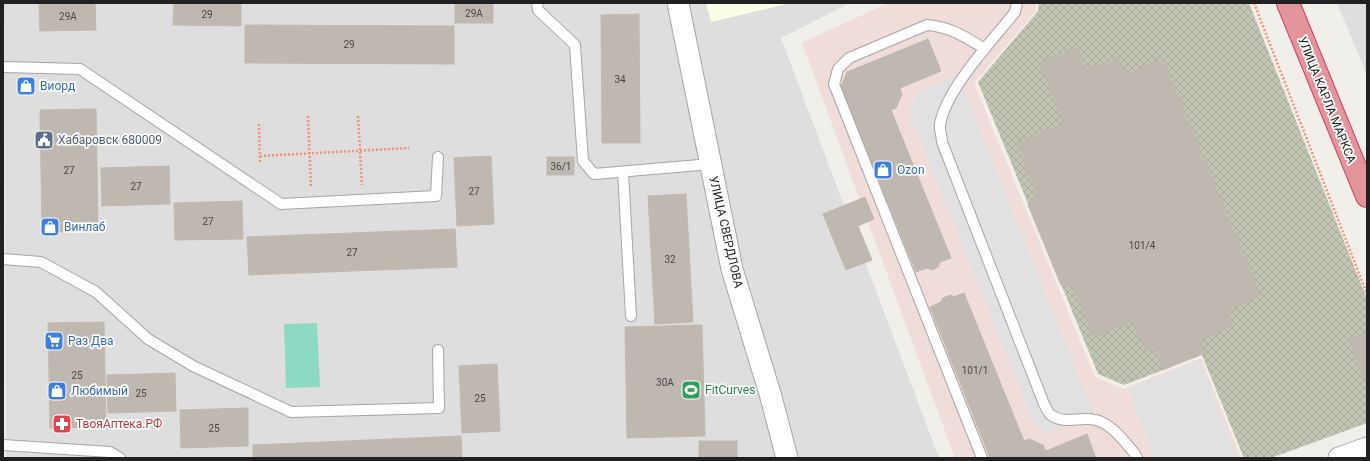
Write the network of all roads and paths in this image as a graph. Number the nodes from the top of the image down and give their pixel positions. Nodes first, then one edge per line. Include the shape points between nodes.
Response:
1 (537, 3) edge
2 (678, 3) edge
3 (1018, 3) edge
4 (1254, 3) edge
5 (1288, 3) edge
6 (985, 49) junction
7 (3, 67) edge
8 (308, 116) dead end
9 (358, 116) dead end
10 (259, 124) dead end
11 (408, 148) dead end
12 (360, 151) junction
13 (310, 153) junction
14 (260, 156) junction
15 (438, 157) dead end
16 (260, 164) dead end
17 (711, 164) junction
18 (623, 172) junction
19 (362, 187) dead end
20 (312, 189) dead end
21 (1367, 196) edge
22 (3, 259) edge
23 (1367, 294) edge
24 (631, 316) dead end
25 (438, 350) dead end
26 (3, 445) edge
27 (1367, 448) edge
28 (120, 458) edge
29 (787, 458) edge
30 (982, 458) edge
31 (1137, 458) edge
32 (1338, 458) edge

1 - 18 lane via 538,10 575,45 583,161 594,174
2 - 17 street, УЛИЦА СВЕРДЛОВА
3 - 6 lane via 1015,12
4 - 23 path
5 - 21 highway, УЛИЦА КАРЛА МАРКСА
6 - 30 lane via 951,29 927,25 849,58 838,69 834,84
6 - 31 lane via 957,85 944,110 940,126 942,142 1044,404 1051,415 1064,420 1088,418 1103,423
7 - 15 lane via 80,69 281,204 436,196
8 - 13 path
9 - 12 path
10 - 14 path
11 - 12 path
12 - 13 path
12 - 19 path
13 - 14 path
13 - 20 path
14 - 16 path
17 - 18 lane
17 - 29 street, УЛИЦА СВЕРДЛОВА via 732,269
18 - 24 lane
22 - 25 lane via 41,262 96,292 148,339 193,366 291,412 439,408
26 - 28 lane via 110,452
27 - 32 street

